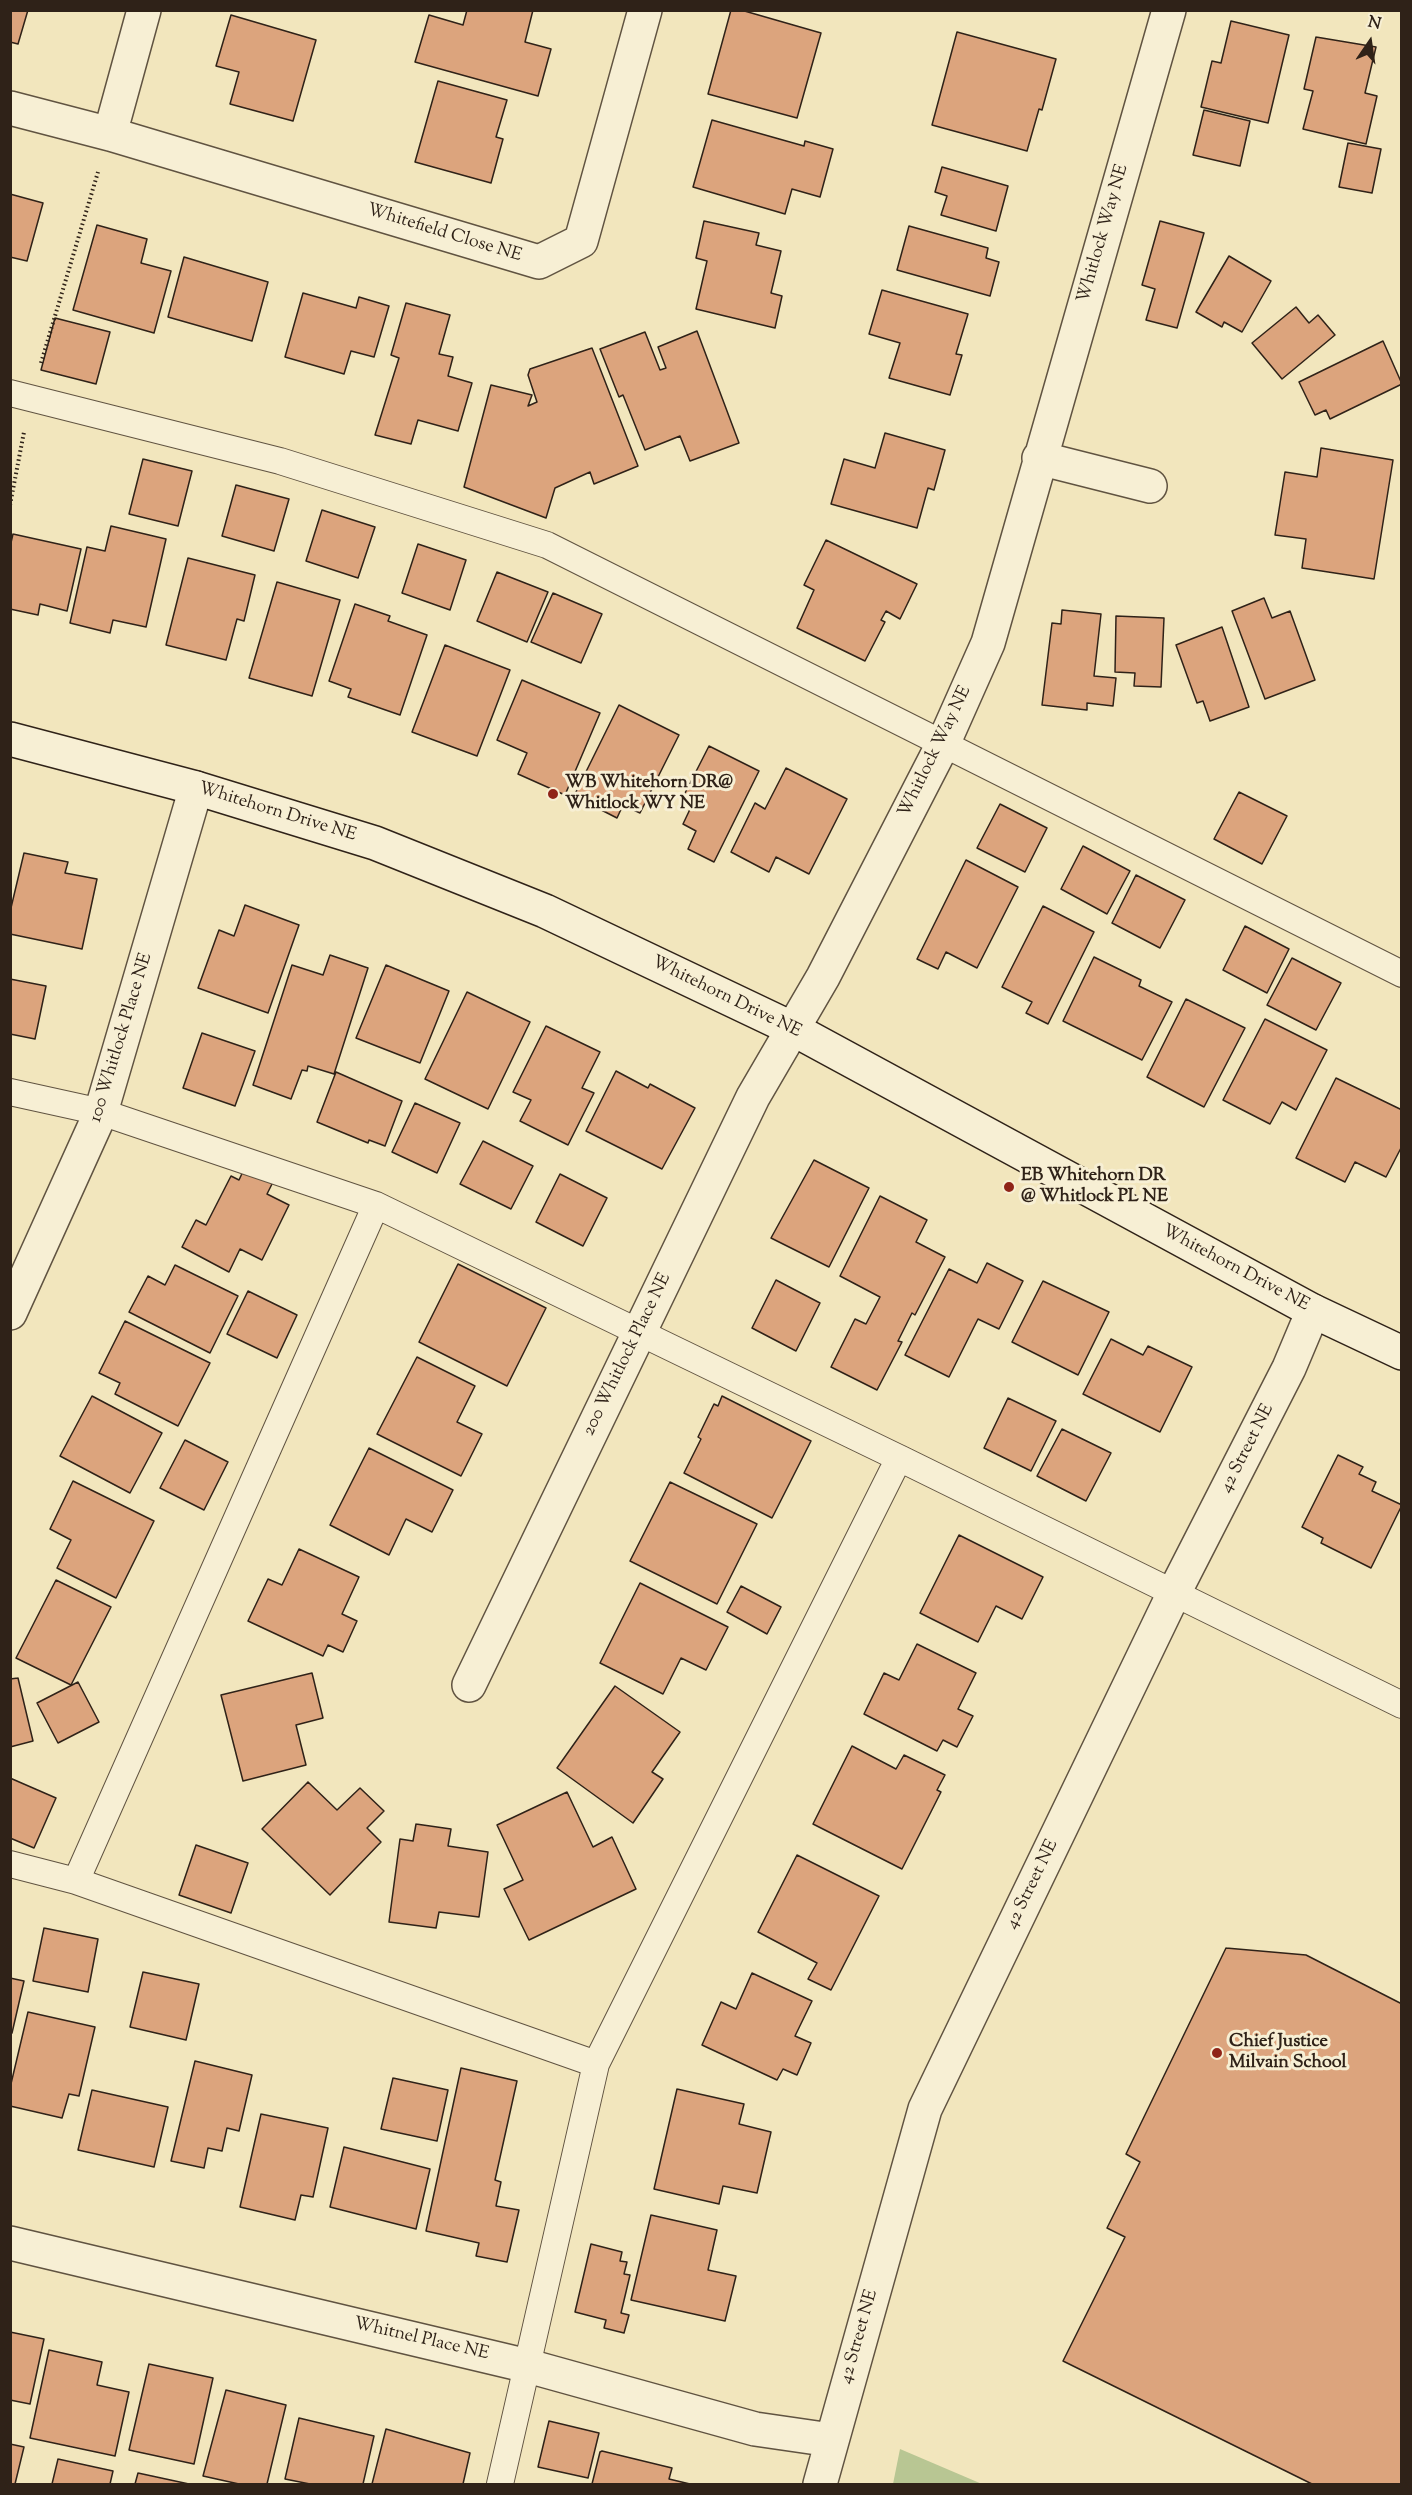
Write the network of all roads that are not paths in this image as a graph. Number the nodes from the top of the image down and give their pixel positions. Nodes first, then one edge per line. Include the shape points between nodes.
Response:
1 (144, 10) edge
2 (645, 10) edge
3 (1169, 10) edge
4 (10, 108) edge
5 (110, 134) junction
6 (21, 394) edge
7 (1039, 458) junction
8 (1150, 486) dead end
9 (10, 739) edge
10 (944, 742) junction
11 (196, 788) junction
12 (1401, 974) edge
13 (791, 1028) junction
14 (10, 1092) edge
15 (101, 1112) junction
16 (376, 1205) junction
17 (1313, 1311) junction
18 (10, 1313) edge
19 (640, 1331) junction
20 (1401, 1353) edge
21 (899, 1458) junction
22 (1174, 1593) junction
23 (469, 1685) dead end
24 (1401, 1705) edge
25 (10, 1863) edge
26 (76, 1881) junction
27 (596, 2064) junction
28 (10, 2242) edge
29 (528, 2366) junction
30 (831, 2440) junction
31 (500, 2484) edge
32 (820, 2484) edge

1 - 5 street
2 - 5 street, Whitefield Close NE via 581,241 539,262
3 - 7 street, Whitlock Way NE
4 - 5 street, Whitefield Close NE
6 - 10 lane via 280,461 547,545
7 - 8 street
7 - 10 street, Whitlock Way NE via 988,643
9 - 11 street, Whitehorn Drive NE
10 - 12 lane
10 - 13 street, Whitlock Way NE via 823,977
11 - 13 street, Whitehorn Drive NE via 375,843 524,903
11 - 15 street, 100 Whitlock Place NE
13 - 17 street, Whitehorn Drive NE
13 - 19 street, 200 Whitlock Place NE via 753,1097
14 - 15 lane
15 - 16 lane
15 - 18 street, 100 Whitlock Place NE
16 - 19 lane
16 - 26 lane
17 - 20 street, Whitehorn Drive NE
17 - 22 street, 42 Street NE via 1289,1368
19 - 21 lane
19 - 23 street, 200 Whitlock Place NE
21 - 22 lane
21 - 27 lane
22 - 24 lane
22 - 30 street, 42 Street NE via 926,2109
25 - 26 lane
26 - 27 lane
27 - 29 lane
28 - 29 street, Whitnel Place NE
29 - 30 street, Whitnel Place NE via 755,2428
29 - 31 lane
30 - 32 street, 42 Street NE

